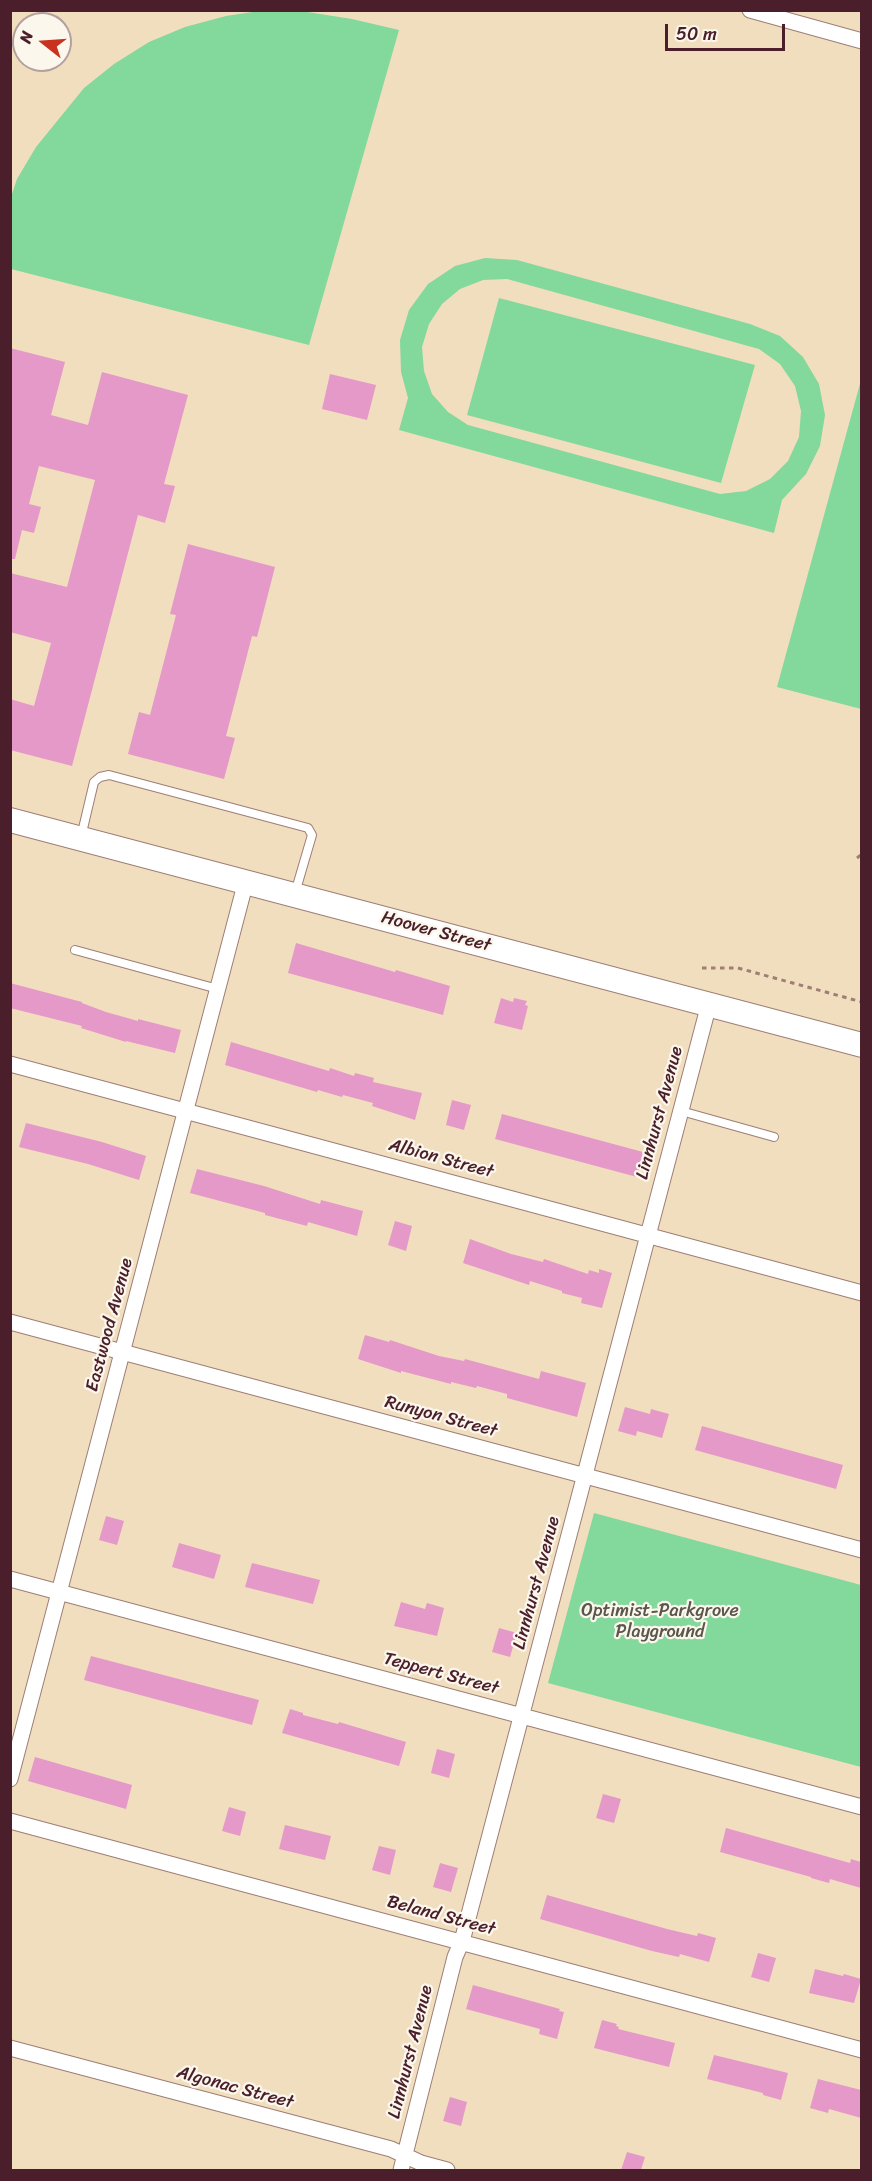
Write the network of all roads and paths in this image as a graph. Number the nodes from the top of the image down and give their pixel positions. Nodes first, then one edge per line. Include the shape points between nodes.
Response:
1 (750, 10) edge
2 (861, 41) edge
3 (10, 820) edge
4 (81, 838) junction
5 (861, 854) edge
6 (857, 858) dead end
7 (246, 881) junction
8 (295, 894) junction
9 (75, 950) dead end
10 (702, 968) dead end
11 (218, 989) junction
12 (861, 1002) edge
13 (709, 1004) junction
14 (861, 1045) edge
15 (10, 1064) edge
16 (681, 1111) junction
17 (186, 1112) junction
18 (774, 1137) dead end
19 (648, 1235) junction
20 (861, 1293) edge
21 (10, 1322) edge
22 (123, 1352) junction
23 (585, 1476) junction
24 (861, 1550) edge
25 (10, 1579) edge
26 (60, 1592) junction
27 (522, 1716) junction
28 (10, 1779) edge
29 (861, 1807) edge
30 (10, 1821) edge
31 (462, 1941) junction
32 (10, 2048) edge
33 (861, 2050) edge
34 (403, 2163) edge
35 (447, 2170) edge

1 - 2 street
3 - 4 main road, Hoover Street
4 - 7 main road, Hoover Street
4 - 8 lane via 94,782 110,775 308,828 312,835
5 - 6 path
7 - 8 main road, Hoover Street
7 - 11 street, Eastwood Avenue
8 - 13 main road, Hoover Street
9 - 11 lane
10 - 12 path via 738,968
11 - 17 street, Eastwood Avenue
13 - 14 main road, Hoover Street
13 - 16 street, Linnhurst Avenue
15 - 17 street, Albion Street
16 - 18 lane
16 - 19 street, Linnhurst Avenue
17 - 19 street, Albion Street
17 - 22 street, Eastwood Avenue
19 - 20 street, Albion Street
19 - 23 street, Linnhurst Avenue
21 - 22 street, Runyon Street
22 - 23 street, Runyon Street
22 - 26 street, Eastwood Avenue
23 - 24 street, Runyon Street
23 - 27 street, Linnhurst Avenue
25 - 26 street, Teppert Street
26 - 27 street, Teppert Street
26 - 28 street, Eastwood Avenue
27 - 29 street, Teppert Street
27 - 31 street, Linnhurst Avenue
30 - 31 street, Beland Street
31 - 33 street, Beland Street
31 - 34 street, Linnhurst Avenue
32 - 34 street, Algonac Street via 391,2150
34 - 35 street, Algonac Street

